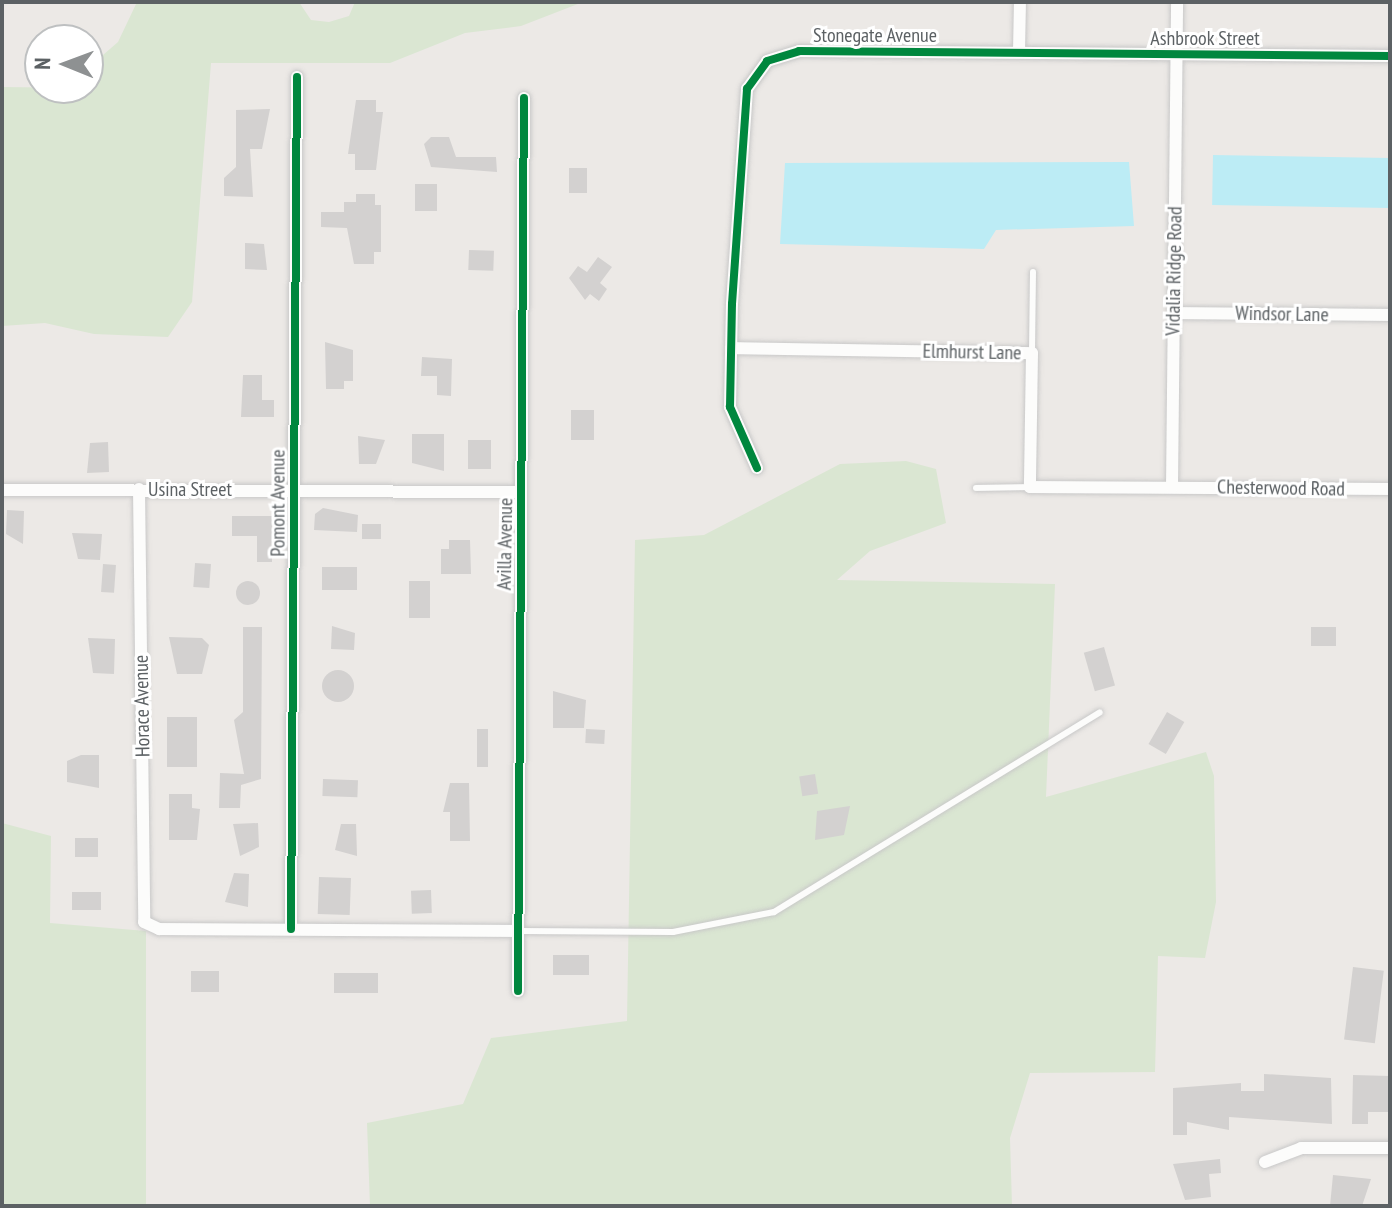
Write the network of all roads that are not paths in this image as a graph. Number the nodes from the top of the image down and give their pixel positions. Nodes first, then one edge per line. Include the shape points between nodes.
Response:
1 (1020, 2) edge
2 (1177, 2) edge
3 (1019, 52) junction
4 (1177, 54) junction
5 (1390, 56) edge
6 (297, 77) dead end
7 (524, 98) dead end
8 (1033, 272) dead end
9 (1174, 313) junction
10 (1390, 315) edge
11 (731, 348) junction
12 (1032, 353) junction
13 (757, 468) dead end
14 (1030, 487) junction
15 (1172, 487) junction
16 (294, 488) junction
17 (976, 488) dead end
18 (139, 489) junction
19 (1390, 489) edge
20 (2, 490) edge
21 (521, 492) junction
22 (1100, 712) dead end
23 (291, 929) junction
24 (518, 931) junction
25 (518, 991) dead end
26 (1390, 1148) edge
27 (1265, 1162) dead end

1 - 3 street
2 - 4 street, Vidalia Ridge Road
3 - 4 street, Ashbrook Street
3 - 11 street, Stonegate Avenue via 799,51 767,61 747,89
4 - 5 street, Ashbrook Street
4 - 9 street, Vidalia Ridge Road
6 - 16 street, Pomont Avenue
7 - 21 street, Avilla Avenue
8 - 12 lane
9 - 10 street, Windsor Lane
9 - 15 street, Vidalia Ridge Road
11 - 12 street, Elmhurst Lane
11 - 13 street, Stonegate Avenue via 730,407
12 - 14 street, Elmhurst Lane
14 - 15 street
14 - 17 lane
15 - 19 street, Chesterwood Road
16 - 18 street, Usina Street
16 - 21 street, Usina Street
16 - 23 street, Pomont Avenue
18 - 20 street, Usina Street
18 - 23 street, Horace Avenue via 144,922 159,929
21 - 24 street, Avilla Avenue
22 - 24 lane via 774,912 673,932
23 - 24 street
24 - 25 street, Avilla Avenue
26 - 27 street via 1301,1148

